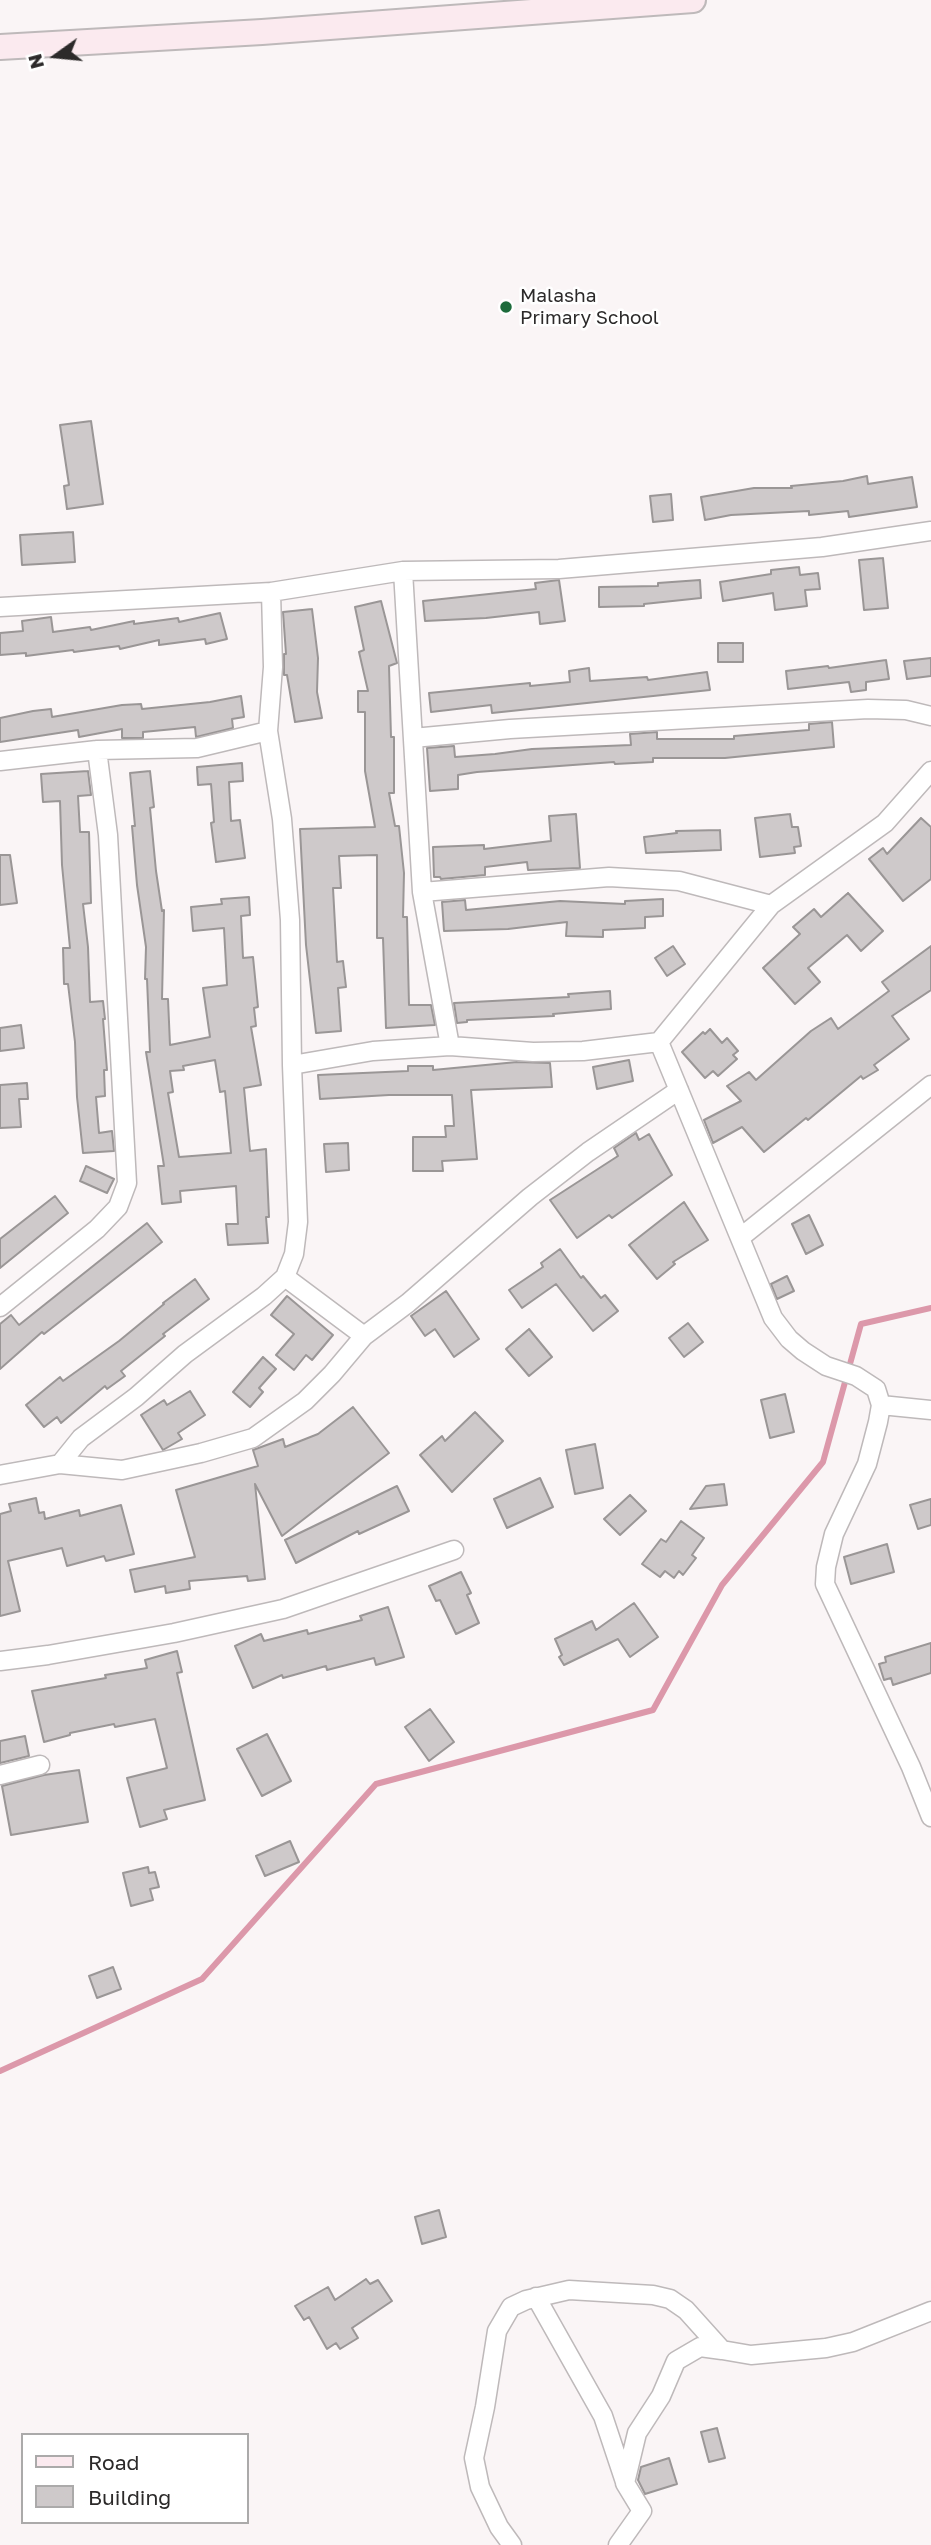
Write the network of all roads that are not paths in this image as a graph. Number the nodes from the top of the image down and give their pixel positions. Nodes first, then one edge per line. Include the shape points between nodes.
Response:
1 (693, 0) edge
2 (635, 2) edge
3 (0, 47) edge
4 (931, 531) edge
5 (403, 571) junction
6 (271, 592) junction
7 (0, 607) edge
8 (931, 716) edge
9 (268, 731) junction
10 (413, 738) junction
11 (97, 750) junction
12 (0, 761) edge
13 (931, 771) edge
14 (422, 892) junction
15 (771, 905) junction
16 (659, 1042) junction
17 (450, 1046) junction
18 (292, 1065) junction
19 (931, 1084) edge
20 (679, 1090) junction
21 (741, 1237) junction
22 (285, 1277) junction
23 (0, 1307) edge
24 (364, 1336) junction
25 (881, 1405) junction
26 (931, 1409) edge
27 (60, 1464) junction
28 (0, 1475) edge
29 (454, 1550) dead end
30 (0, 1661) edge
31 (40, 1765) dead end
32 (0, 1774) edge
33 (931, 1817) edge
34 (536, 2297) junction
35 (931, 2311) edge
36 (722, 2350) junction
37 (625, 2483) junction
38 (512, 2545) edge
39 (618, 2545) edge

1 - 2 main road
2 - 3 main road
4 - 5 street via 822,548 559,569
5 - 6 street
5 - 10 street
6 - 7 street
6 - 9 street via 273,667
8 - 10 street via 868,709
9 - 11 street via 197,748
9 - 18 street via 282,819 290,920
10 - 14 street
11 - 12 street
11 - 23 street via 108,835 127,1183 118,1207 97,1228
13 - 15 street via 885,823
14 - 15 street via 609,877 679,881
14 - 17 street
15 - 16 street
16 - 17 street via 533,1052
16 - 20 street
17 - 18 street via 373,1051
18 - 22 street via 298,1222 295,1254
19 - 21 street
20 - 21 street
20 - 24 street via 530,1197
21 - 25 street via 774,1318 789,1339 826,1366 876,1389
22 - 24 street
22 - 27 street via 81,1438
24 - 27 street via 305,1401 253,1438 122,1470
25 - 26 street
25 - 33 street via 867,1464 834,1534 825,1584
27 - 28 street
29 - 30 street via 282,1609 174,1633
31 - 32 street
34 - 36 street via 569,2290 653,2295 686,2310
34 - 37 street via 603,2416
34 - 38 street via 511,2307 497,2331 474,2458 480,2487
35 - 36 street via 826,2348 751,2355
36 - 37 street via 700,2347 676,2361 637,2433
37 - 39 street via 642,2511

